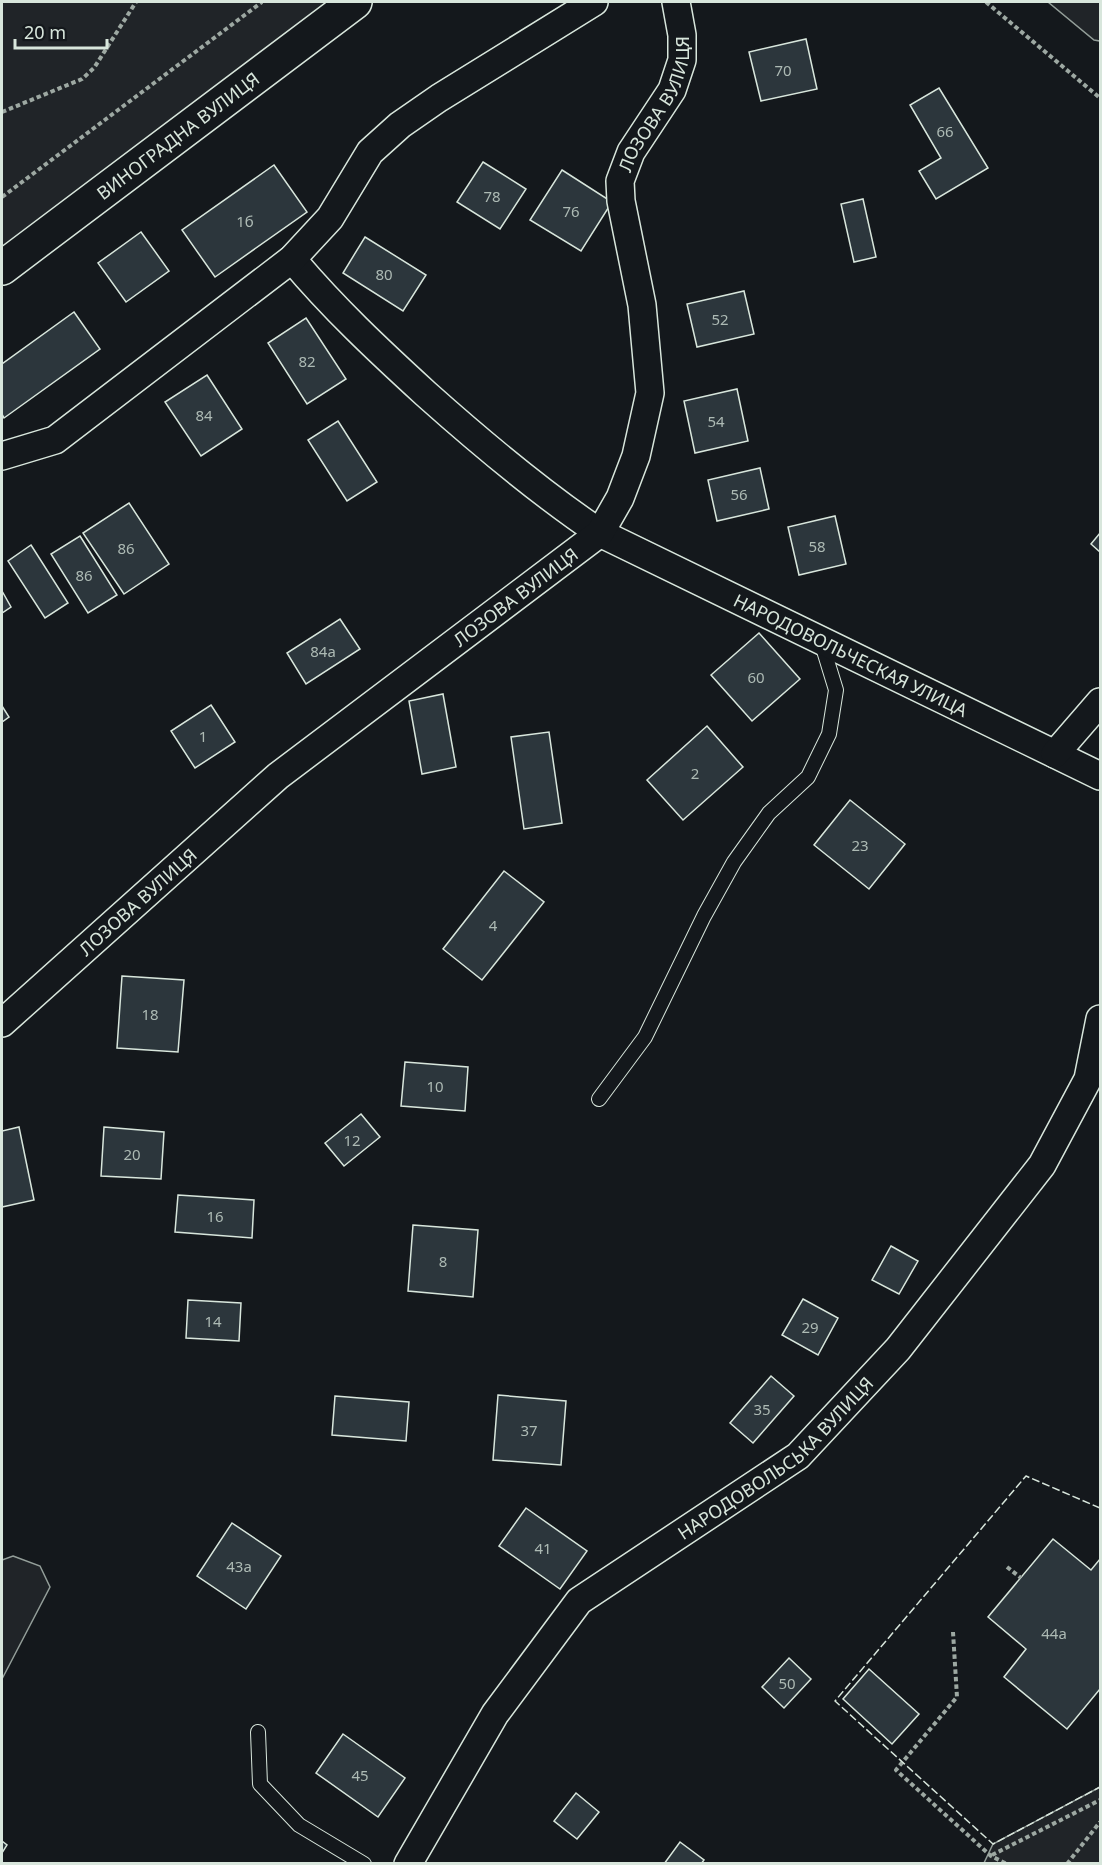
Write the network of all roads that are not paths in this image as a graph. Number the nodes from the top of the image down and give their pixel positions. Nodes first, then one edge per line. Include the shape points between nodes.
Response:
1 (355, 2) edge
2 (594, 2) edge
3 (676, 2) edge
4 (292, 259) junction
5 (2, 268) edge
6 (2, 456) edge
7 (600, 534) junction
8 (821, 639) junction
9 (1101, 702) edge
10 (1055, 754) junction
11 (1101, 776) edge
12 (1101, 1019) edge
13 (2, 1023) edge
14 (599, 1099) dead end
15 (258, 1732) dead end
16 (364, 1863) edge
17 (408, 1863) edge

1 - 5 street, ВИНОГРАДНА ВУЛИЦЯ
2 - 4 street via 400,125 370,152 330,218
3 - 7 street, ЛОЗОВА ВУЛИЦЯ via 682,60 672,90 631,152 620,181 642,305 650,393 636,456 620,498
4 - 6 street via 55,440
4 - 7 street, НАРОДОВОЛЬЧЕСКАЯ УЛИЦА via 322,296 451,416 555,503
7 - 8 street, НАРОДОВОЛЬЧЕСКАЯ УЛИЦА
7 - 13 street, ЛОЗОВА ВУЛИЦЯ via 278,776
8 - 10 street, НАРОДОВОЛЬЧЕСКАЯ УЛИЦА
8 - 14 lane via 836,690 829,734 808,777 769,813 734,862 645,1037
9 - 10 street
10 - 11 street, НАРОДОВОЛЬЧЕСКАЯ УЛИЦА
12 - 17 street, НАРОДОВОЛЬСЬКА ВУЛИЦЯ via 1088,1079 1042,1165 898,1349 798,1456 579,1601 495,1714
15 - 16 lane via 260,1784 299,1825

